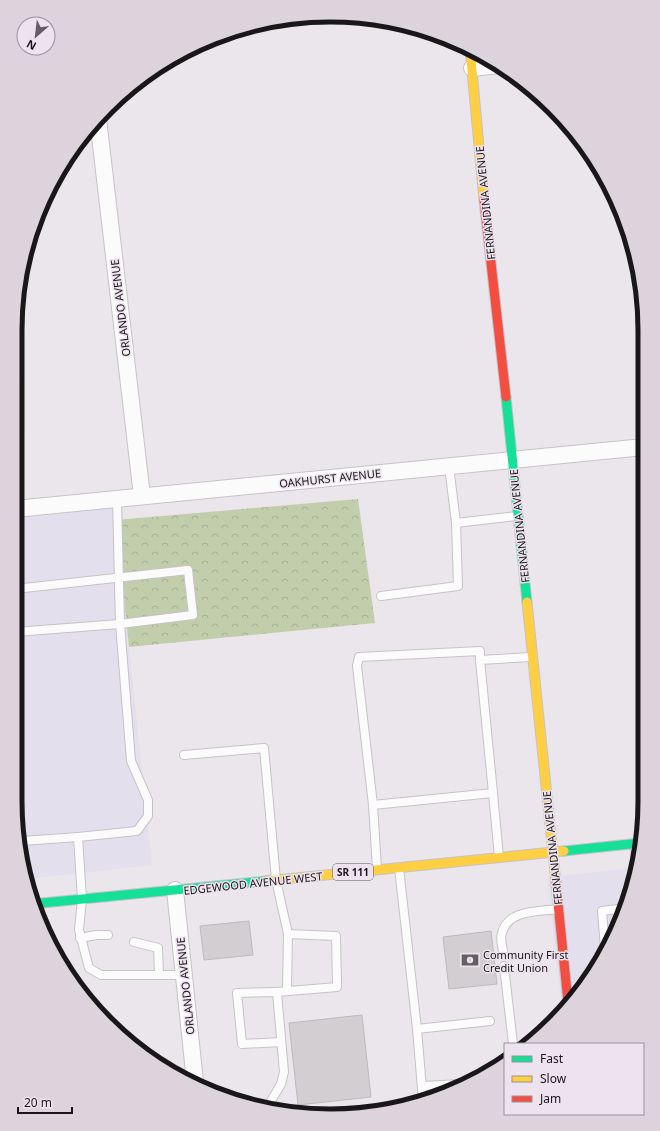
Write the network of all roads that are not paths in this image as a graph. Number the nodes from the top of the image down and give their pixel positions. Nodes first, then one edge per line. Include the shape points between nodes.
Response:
1 (471, 56) edge
2 (489, 66) edge
3 (472, 68) junction
4 (99, 126) edge
5 (638, 447) edge
6 (513, 460) junction
7 (449, 466) junction
8 (142, 496) junction
9 (117, 499) junction
10 (22, 508) edge
11 (518, 516) junction
12 (456, 522) junction
13 (119, 578) junction
14 (22, 588) edge
15 (381, 596) dead end
16 (120, 624) junction
17 (22, 631) edge
18 (532, 657) junction
19 (480, 660) junction
20 (184, 755) dead end
21 (492, 792) junction
22 (373, 805) junction
23 (78, 837) junction
24 (25, 841) edge
25 (635, 843) edge
26 (552, 851) junction
27 (500, 857) junction
28 (399, 867) junction
29 (378, 870) junction
30 (276, 880) junction
31 (175, 890) junction
32 (82, 899) junction
33 (39, 903) edge
34 (558, 909) junction
35 (619, 909) edge
36 (288, 934) junction
37 (108, 935) dead end
38 (80, 938) junction
39 (604, 940) edge
40 (134, 942) dead end
41 (503, 951) dead end
42 (504, 966) dead end
43 (159, 975) junction
44 (184, 975) junction
45 (287, 991) junction
46 (276, 992) junction
47 (567, 997) edge
48 (490, 1021) dead end
49 (417, 1029) junction
50 (281, 1042) junction
51 (513, 1043) edge
52 (194, 1077) edge
53 (451, 1085) edge
54 (422, 1086) junction
55 (423, 1095) edge
56 (270, 1103) edge

1 - 3 street, FERNANDINA AVENUE
2 - 3 street
3 - 6 street, FERNANDINA AVENUE
4 - 8 street, ORLANDO AVENUE
5 - 6 street, OAKHURST AVENUE
6 - 7 street, OAKHURST AVENUE
6 - 11 street, FERNANDINA AVENUE
7 - 8 street, OAKHURST AVENUE
7 - 12 lane
8 - 9 street, OAKHURST AVENUE
9 - 10 street, OAKHURST AVENUE
9 - 13 lane
11 - 12 lane
11 - 18 street, FERNANDINA AVENUE
12 - 15 lane via 458,586
13 - 14 lane
13 - 16 lane
13 - 16 lane via 188,570 193,615
16 - 17 lane
16 - 23 lane via 131,761 148,800 148,816 137,831
18 - 19 lane
18 - 26 street, FERNANDINA AVENUE
19 - 21 lane
19 - 22 lane via 480,651 359,658
20 - 30 lane via 264,748
21 - 22 lane
21 - 27 lane
22 - 29 lane
23 - 24 lane
23 - 32 lane
25 - 26 street, EDGEWOOD AVENUE WEST / SR 111
26 - 27 street, EDGEWOOD AVENUE WEST / SR 111
26 - 34 street, FERNANDINA AVENUE
27 - 28 street, EDGEWOOD AVENUE WEST / SR 111
28 - 29 street, EDGEWOOD AVENUE WEST / SR 111
28 - 49 lane
29 - 30 street, EDGEWOOD AVENUE WEST / SR 111
30 - 31 street, EDGEWOOD AVENUE WEST / SR 111
30 - 36 lane
31 - 32 street, EDGEWOOD AVENUE WEST / SR 111
31 - 44 street, ORLANDO AVENUE
32 - 33 street, EDGEWOOD AVENUE WEST / SR 111
32 - 38 lane
34 - 41 lane via 519,914 510,919 501,934
34 - 47 street, FERNANDINA AVENUE
35 - 39 lane via 602,911
36 - 45 lane
36 - 45 lane via 336,936 337,987
37 - 38 lane
38 - 43 lane via 89,968 101,975
40 - 43 lane via 158,948
42 - 51 lane
43 - 44 lane
44 - 52 street, ORLANDO AVENUE
45 - 46 lane
46 - 50 lane
46 - 50 lane via 237,993 242,1044
48 - 49 lane
49 - 54 lane
50 - 56 lane via 284,1072 281,1084
53 - 54 lane
54 - 55 lane

